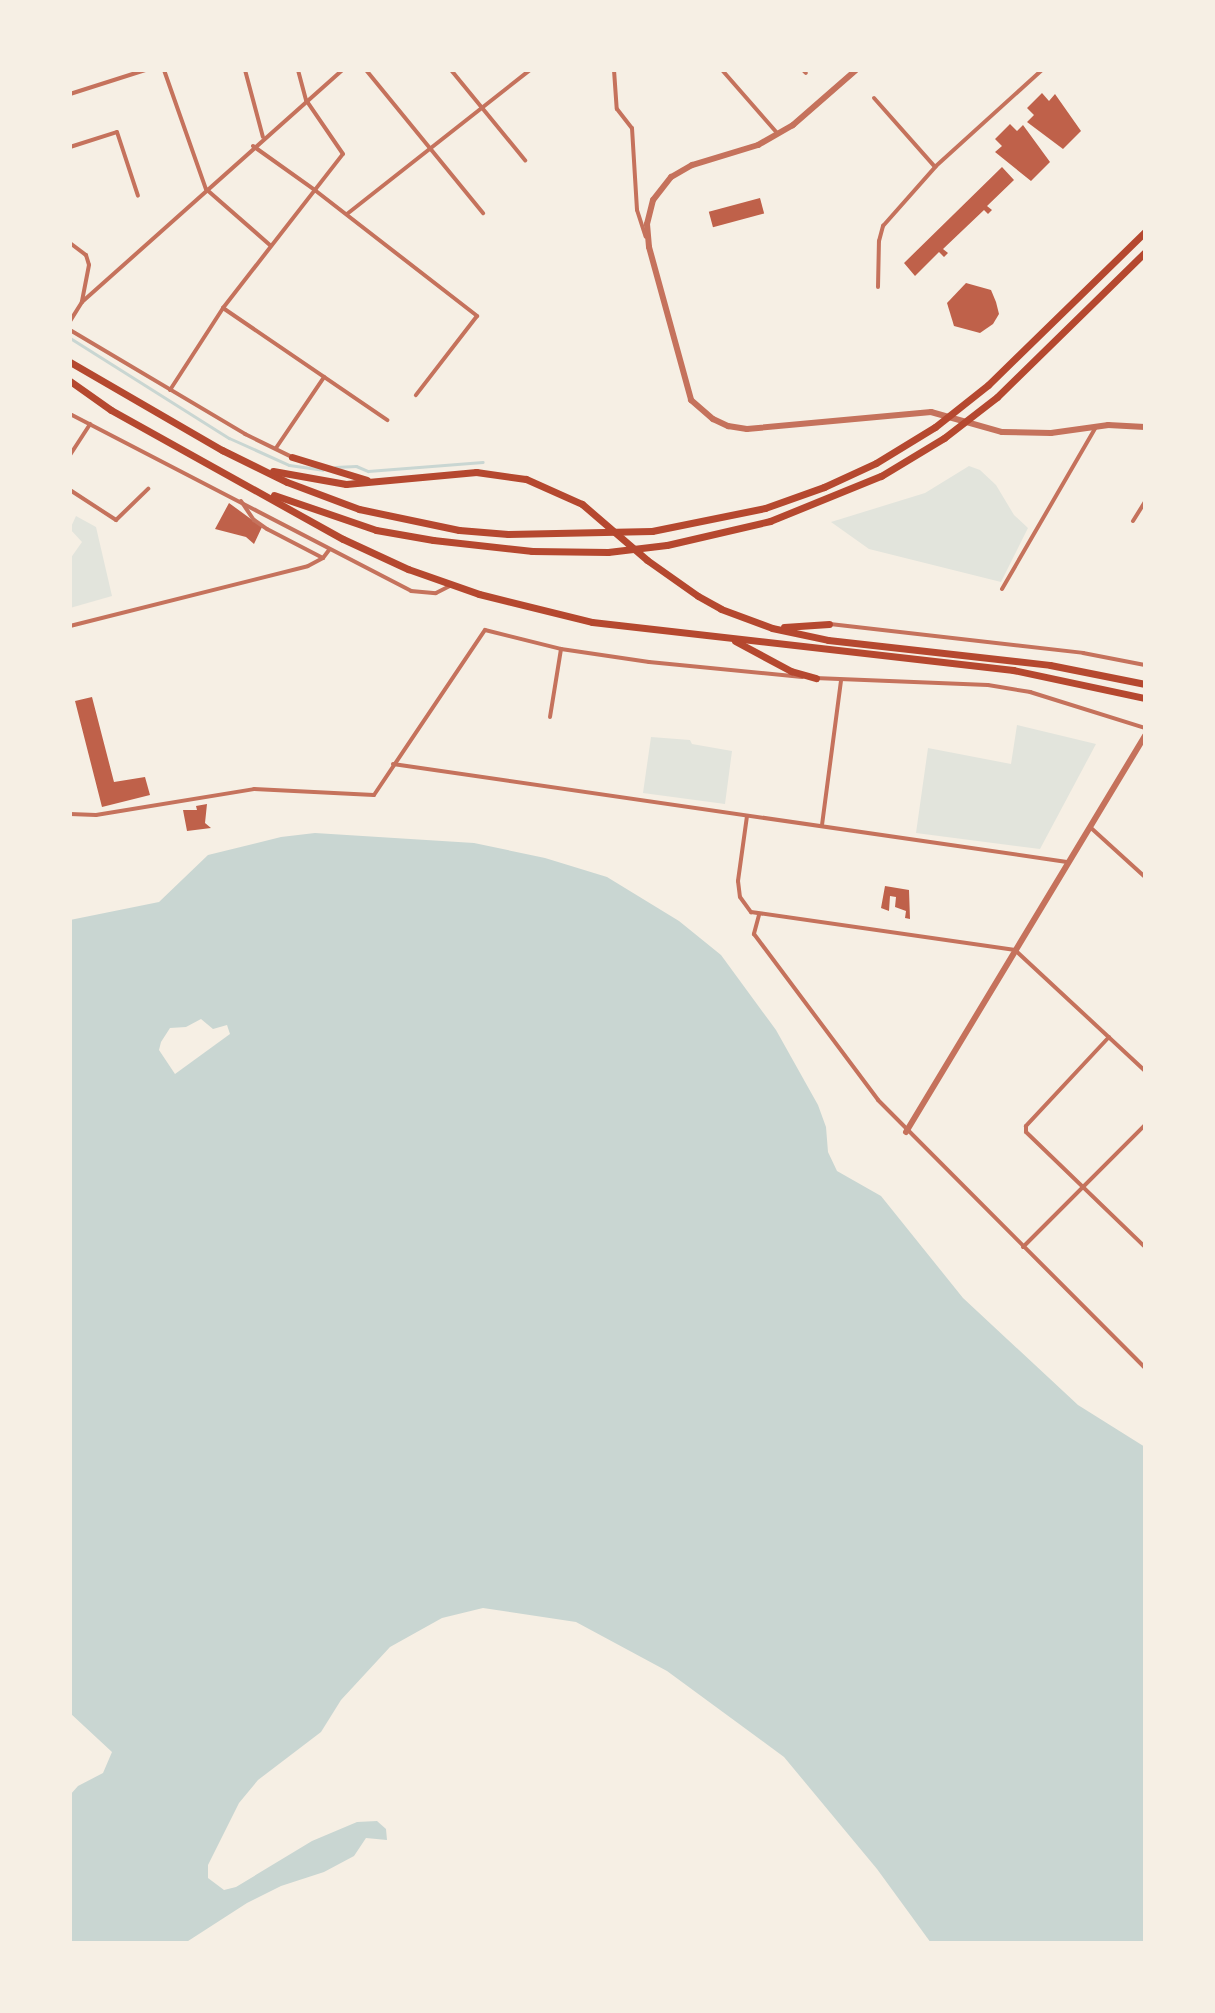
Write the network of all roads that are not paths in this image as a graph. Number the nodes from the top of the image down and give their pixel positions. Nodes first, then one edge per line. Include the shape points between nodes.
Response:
1 (145, 70) edge
2 (164, 70) edge
3 (245, 70) edge
4 (298, 70) edge
5 (342, 70) edge
6 (366, 70) edge
7 (451, 70) edge
8 (530, 70) edge
9 (614, 70) edge
10 (722, 70) edge
11 (856, 70) edge
12 (1042, 70) edge
13 (70, 94) edge
14 (874, 98) dead end
15 (306, 100) junction
16 (482, 108) junction
17 (778, 134) junction
18 (263, 137) junction
19 (253, 146) junction
20 (70, 147) edge
21 (430, 148) junction
22 (525, 160) dead end
23 (935, 167) junction
24 (206, 189) junction
25 (316, 191) junction
26 (138, 196) dead end
27 (483, 213) dead end
28 (347, 214) junction
29 (1145, 232) edge
30 (70, 243) edge
31 (271, 246) junction
32 (649, 247) junction
33 (1145, 252) edge
34 (878, 287) dead end
35 (82, 302) junction
36 (223, 308) junction
37 (70, 321) edge
38 (70, 330) edge
39 (70, 362) edge
40 (324, 377) junction
41 (70, 381) edge
42 (170, 390) junction
43 (416, 395) dead end
44 (70, 414) edge
45 (387, 420) dead end
46 (90, 424) junction
47 (1096, 427) junction
48 (1145, 427) edge
49 (275, 449) junction
50 (70, 455) edge
51 (292, 457) joint
52 (256, 467) junction
53 (377, 483) junction
54 (256, 488) junction
55 (148, 489) dead end
56 (70, 490) edge
57 (240, 499) junction
58 (1145, 502) edge
59 (1133, 521) dead end
60 (329, 550) junction
61 (323, 558) junction
62 (450, 586) junction
63 (1002, 589) dead end
64 (829, 624) joint
65 (70, 626) edge
66 (772, 628) junction
67 (730, 638) junction
68 (561, 649) junction
69 (1145, 665) edge
70 (816, 678) junction
71 (841, 681) junction
72 (1145, 684) edge
73 (1145, 698) edge
74 (550, 717) dead end
75 (1145, 728) edge
76 (1145, 736) edge
77 (393, 764) junction
78 (70, 814) edge
79 (747, 816) junction
80 (822, 826) junction
81 (1088, 826) junction
82 (1067, 862) junction
83 (1145, 877) edge
84 (759, 915) junction
85 (1015, 950) junction
86 (1109, 1037) junction
87 (1145, 1071) edge
88 (1145, 1125) edge
89 (906, 1132) junction
90 (1082, 1189) junction
91 (1023, 1247) junction
92 (1145, 1247) edge
93 (1145, 1368) edge

1 - 13 street
2 - 24 street
3 - 18 street
4 - 15 street
5 - 15 street
6 - 21 street
7 - 16 street
8 - 16 street
9 - 32 street via 617,109 632,128 637,210
10 - 17 street
11 - 17 street via 814,110
12 - 23 street
14 - 23 street
15 - 18 street
15 - 25 street via 343,154
16 - 21 street
16 - 22 street
17 - 32 street via 671,177 649,211
18 - 19 street
19 - 24 street
19 - 25 street
20 - 26 street via 117,132
21 - 27 street
21 - 28 street
23 - 34 street via 883,226
24 - 31 street
24 - 35 street
25 - 28 street
25 - 31 street
28 - 43 street via 477,316
29 - 52 highway via 1087,292 935,427 876,463 765,508 652,531 508,534 359,509
30 - 35 street via 86,255 89,265
31 - 36 street
32 - 47 street via 685,386 700,410 728,426 775,428 931,412 1002,432
33 - 54 highway via 977,413 944,438 881,476 770,521 667,545 608,552 532,551 376,530
35 - 37 street
36 - 40 street
36 - 42 street
38 - 42 street
39 - 52 highway
40 - 45 street
40 - 49 street
41 - 54 highway via 111,410
42 - 49 street
44 - 46 street
46 - 50 street
46 - 57 street
47 - 48 street
47 - 63 street
49 - 51 street
51 - 53 highway
52 - 53 highway via 326,483
53 - 66 highway via 476,472 526,479 582,504 698,596
54 - 62 highway via 343,539
55 - 56 street via 116,520
57 - 60 street
57 - 61 street via 254,520
58 - 59 street
60 - 61 street
60 - 62 street via 411,591 436,593
61 - 65 street
62 - 67 highway via 578,619
64 - 66 highway
64 - 69 street
66 - 72 highway via 828,640 1050,665
67 - 70 highway via 791,671
67 - 73 highway via 1013,670
68 - 70 street
68 - 74 street
68 - 77 street via 485,630
70 - 71 street
71 - 75 street via 988,685 1030,692
71 - 80 street
76 - 81 street
77 - 78 street via 374,795 254,789 96,815
77 - 79 street
79 - 80 street
79 - 84 street via 738,881 744,904
80 - 82 street
81 - 82 street
81 - 83 street
82 - 85 street
84 - 85 street
84 - 89 street via 754,934
85 - 86 street
85 - 89 street
86 - 87 street
86 - 90 street via 1026,1126 1029,1139
88 - 90 street
89 - 91 street
90 - 91 street
90 - 92 street
91 - 93 street

